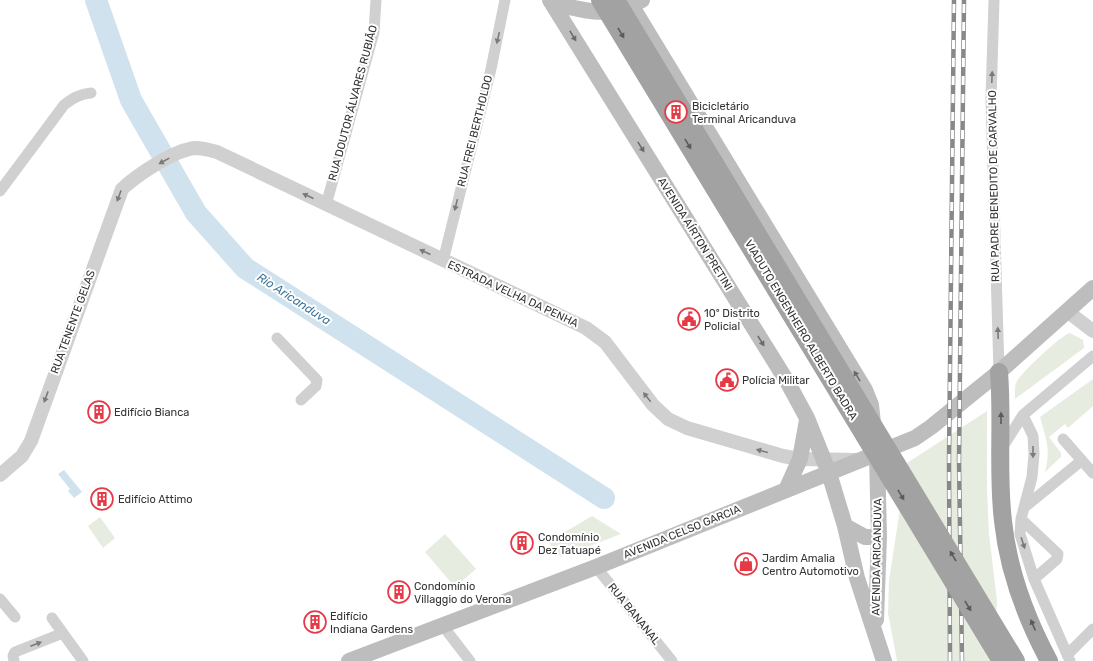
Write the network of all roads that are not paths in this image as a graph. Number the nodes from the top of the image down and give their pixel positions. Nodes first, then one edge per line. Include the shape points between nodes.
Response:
1 (376, 0) edge
2 (505, 0) edge
3 (600, 0) edge
4 (994, 0) edge
5 (629, 1) edge
6 (551, 2) edge
7 (90, 93) dead end
8 (147, 170) joint
9 (0, 191) edge
10 (326, 205) junction
11 (443, 261) junction
12 (1093, 288) edge
13 (1067, 311) junction
14 (1093, 331) edge
15 (277, 338) dead end
16 (1093, 356) edge
17 (998, 372) junction
18 (301, 400) dead end
19 (1023, 415) junction
20 (807, 418) junction
21 (1063, 439) dead end
22 (1001, 448) junction
23 (877, 453) junction
24 (800, 459) junction
25 (1081, 461) junction
26 (827, 466) junction
27 (1093, 473) edge
28 (0, 475) edge
29 (786, 490) junction
30 (1026, 506) junction
31 (1021, 519) junction
32 (845, 526) junction
33 (879, 537) junction
34 (596, 567) junction
35 (1034, 579) junction
36 (0, 599) edge
37 (15, 617) dead end
38 (52, 618) dead end
39 (443, 626) junction
40 (1093, 629) edge
41 (63, 633) junction
42 (877, 638) junction
43 (1069, 658) edge
44 (14, 660) edge
45 (83, 661) edge
46 (348, 661) edge
47 (470, 661) edge
48 (672, 661) edge
49 (884, 661) edge
50 (1001, 661) edge
51 (1016, 661) edge
52 (1049, 661) edge

1 - 10 street, RUA DOUTOR ÁLVARES RUBIÃO via 374,32
2 -> 11 street, RUA FREI BERTHOLDO via 491,69
3 -> 50 highway, VIADUTO ENGENHEIRO ALBERTO BADRA, bridge
17 -> 4 street, RUA PADRE BENEDITO DE CARVALHO via 991,99
5 - 6 main road via 594,13
23 -> 5 main road via 871,405 865,390
51 -> 5 highway, VIADUTO ENGENHEIRO ALBERTO BADRA, bridge
6 -> 20 main road, AVENIDA AÍRTON PRETINI via 788,383
7 - 9 street via 72,99 64,105
10 -> 8 street, ESTRADA VELHA DA PENHA via 217,152 195,148 182,151
8 -> 28 street, RUA TENENTE GELAS via 122,189 31,441 22,456
11 -> 10 street, ESTRADA VELHA DA PENHA
24 -> 11 street, ESTRADA VELHA DA PENHA via 763,452 687,428 668,419 653,405 605,342 596,335
12 - 13 main road, AVENIDA CELSO GARCIA
13 - 14 street
13 - 17 main road, AVENIDA CELSO GARCIA
15 - 18 street via 317,380 316,386
16 - 19 street
22 -> 17 highway
17 - 23 main road, AVENIDA CELSO GARCIA via 931,428 915,438
19 - 22 street
19 -> 30 street via 1033,436 1034,454
20 - 24 main road
20 - 26 main road, AVENIDA AÍRTON PRETINI
21 - 25 street
52 -> 22 highway via 1021,596 1008,557 1002,520
23 - 26 main road, AVENIDA CELSO GARCIA via 862,460
23 - 33 main road, AVENIDA ARICANDUVA
24 - 26 street, ESTRADA VELHA DA PENHA
24 - 29 main road
25 - 27 street
25 - 30 street
26 - 29 main road, AVENIDA CELSO GARCIA
26 - 32 main road, AVENIDA ARICANDUVA
29 - 34 main road, AVENIDA CELSO GARCIA
30 - 31 street
31 -> 35 street via 1020,534
31 - 35 street via 1058,554 1057,559
32 - 33 main road via 866,537
32 - 42 main road, AVENIDA ARICANDUVA via 857,578
33 - 42 main road, AVENIDA ARICANDUVA via 875,600
34 - 39 main road, AVENIDA CELSO GARCIA
34 - 48 street, RUA BANANAL
35 - 43 street
36 - 37 street
38 - 41 street
39 - 46 main road, AVENIDA CELSO GARCIA
39 - 47 street
40 - 43 street
44 -> 41 street via 17,651
41 - 45 street
42 - 49 main road, AVENIDA ARICANDUVA

